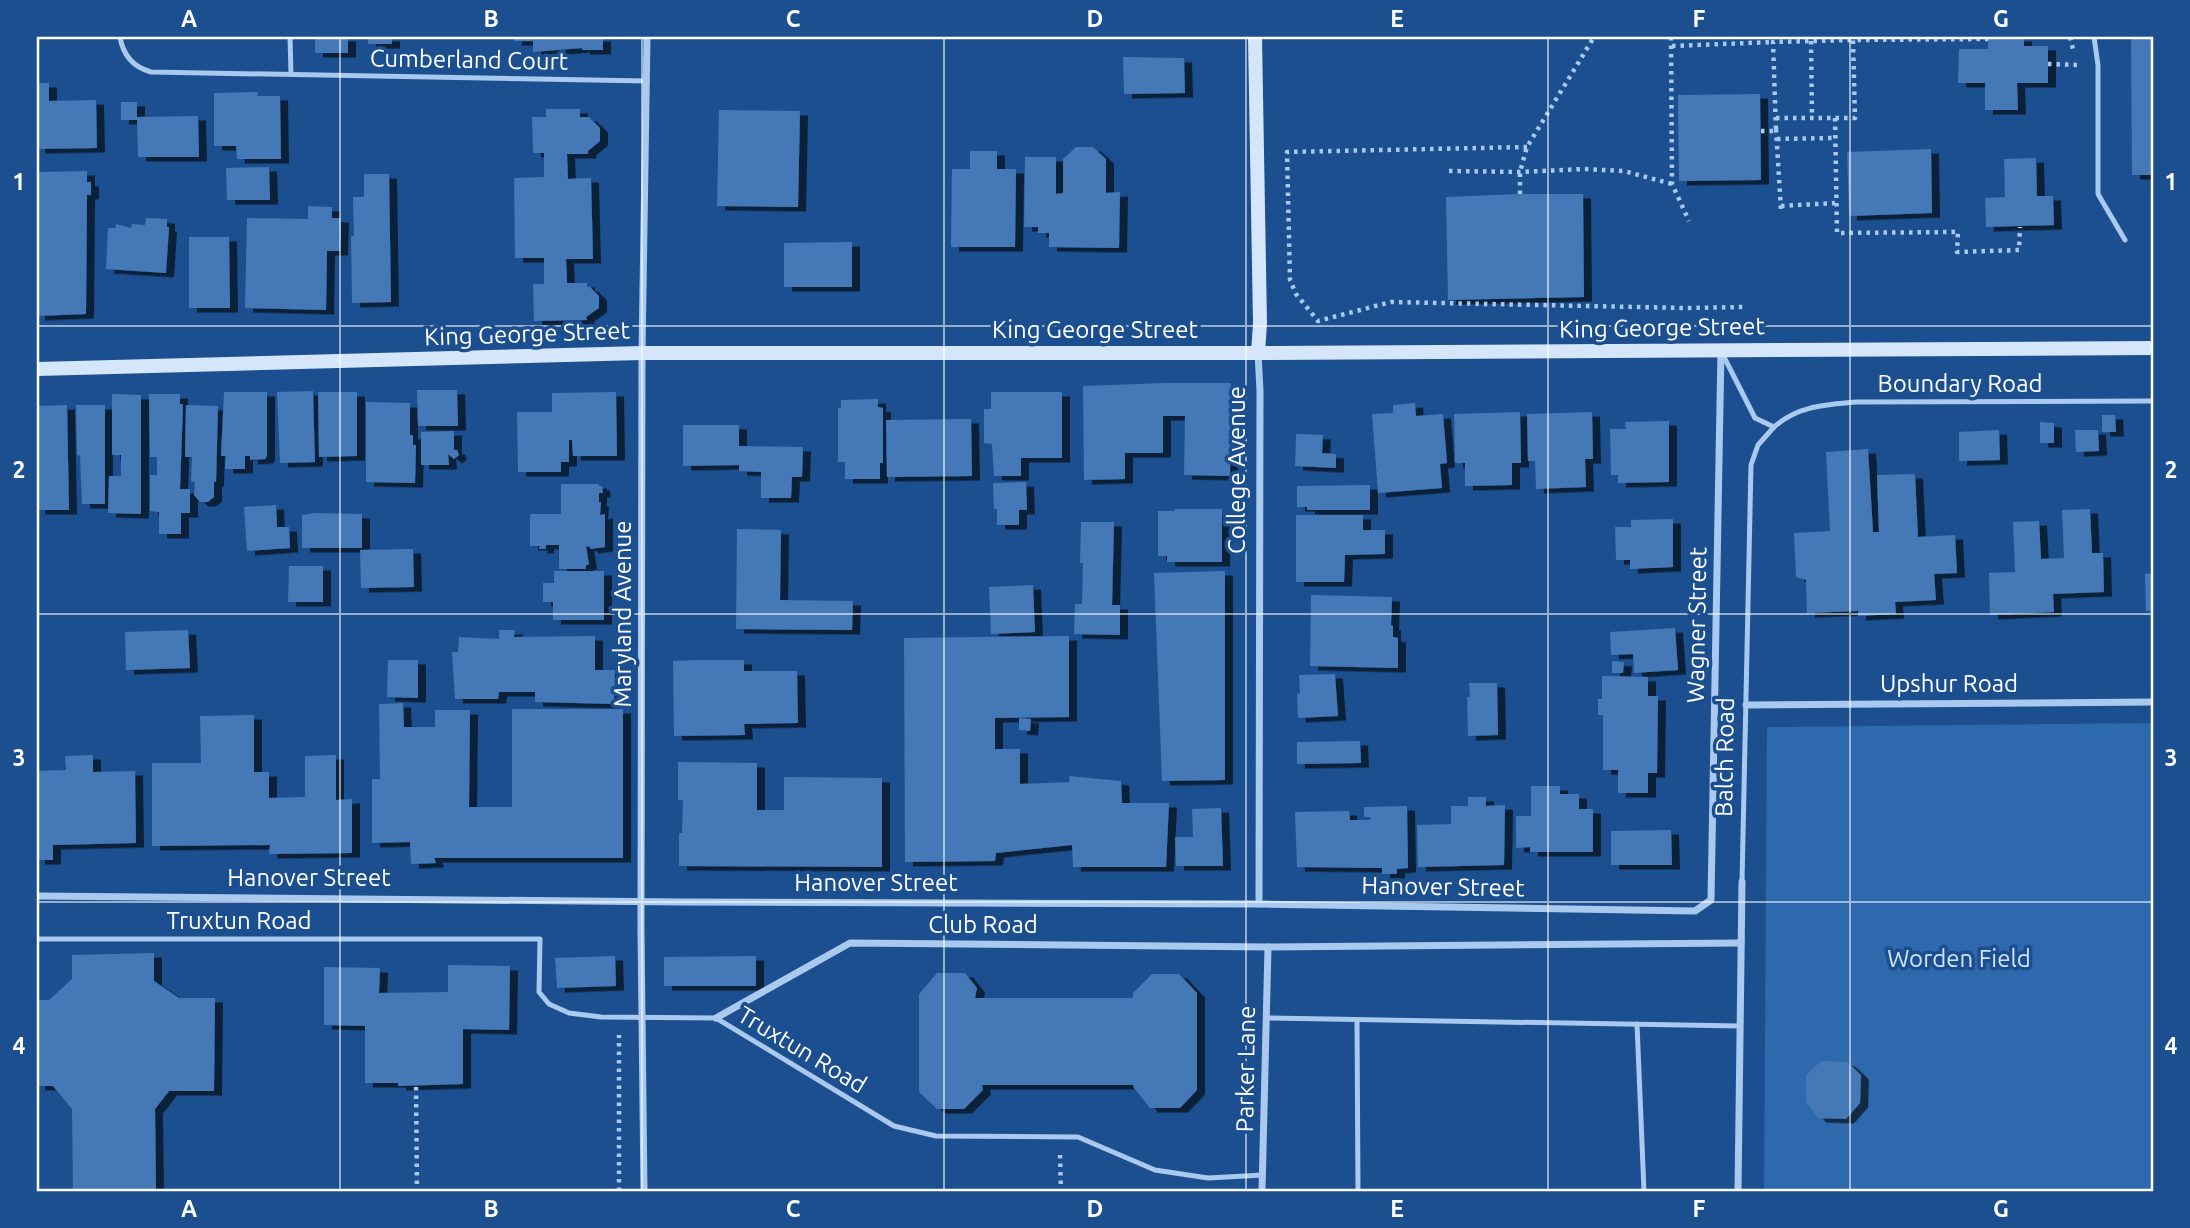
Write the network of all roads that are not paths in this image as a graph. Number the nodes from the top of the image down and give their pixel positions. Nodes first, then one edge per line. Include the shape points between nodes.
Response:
1 (120, 37) edge
2 (290, 37) edge
3 (647, 37) edge
4 (1255, 37) edge
5 (2094, 37) edge
6 (291, 74) junction
7 (647, 80) junction
8 (2125, 240) dead end
9 (2153, 348) edge
10 (1721, 350) junction
11 (642, 353) junction
12 (1258, 354) junction
13 (37, 369) edge
14 (2153, 401) edge
15 (1774, 427) junction
16 (2153, 702) edge
17 (1746, 705) junction
18 (1742, 882) joint
19 (37, 896) edge
20 (643, 900) junction
21 (1711, 900) joint
22 (1259, 904) junction
23 (37, 939) edge
24 (1741, 943) junction
25 (1268, 947) junction
26 (642, 1017) junction
27 (716, 1018) junction
28 (1267, 1018) junction
29 (1357, 1020) junction
30 (1637, 1024) junction
31 (1740, 1026) junction
32 (1263, 1175) junction
33 (644, 1191) edge
34 (1262, 1191) edge
35 (1358, 1191) edge
36 (1643, 1191) edge
37 (1738, 1191) edge

1 - 6 lane, Cumberland Court via 127,58 151,72
2 - 6 lane
3 - 7 street, Maryland Avenue
4 - 12 street, College Avenue
5 - 8 lane via 2098,194
6 - 7 lane, Cumberland Court
7 - 11 street, Maryland Avenue
9 - 10 street, King George Street
10 - 12 street, King George Street
10 - 15 lane via 1755,418
10 - 21 street, Wagner Street
11 - 12 street, King George Street
11 - 13 street, King George Street
11 - 20 street, Maryland Avenue
12 - 22 street, College Avenue
14 - 15 lane, Boundary Road via 1856,402 1814,405
15 - 17 lane, Balch Road via 1758,445 1751,465
16 - 17 street, Upshur Road
17 - 18 lane, Balch Road
18 - 24 street, Balch Road
19 - 20 street, Hanover Street
20 - 22 street, Hanover Street
20 - 26 street, Maryland Avenue
21 - 22 street, Hanover Street via 1695,911
23 - 26 lane, Truxtun Road via 540,939 539,992 549,1004 569,1013
24 - 25 street, Club Road
24 - 31 street, Balch Road
25 - 27 street, Club Road via 850,943
25 - 28 street, Parker Lane
26 - 27 lane, Truxtun Road
26 - 33 street, Maryland Avenue
27 - 32 lane, Truxtun Road via 894,1126 936,1136 1077,1136 1155,1170 1208,1178
28 - 29 lane
28 - 32 street, Parker Lane
29 - 30 lane
29 - 35 lane
30 - 31 lane
30 - 36 lane
31 - 37 street, Balch Road
32 - 34 street, Parker Lane

